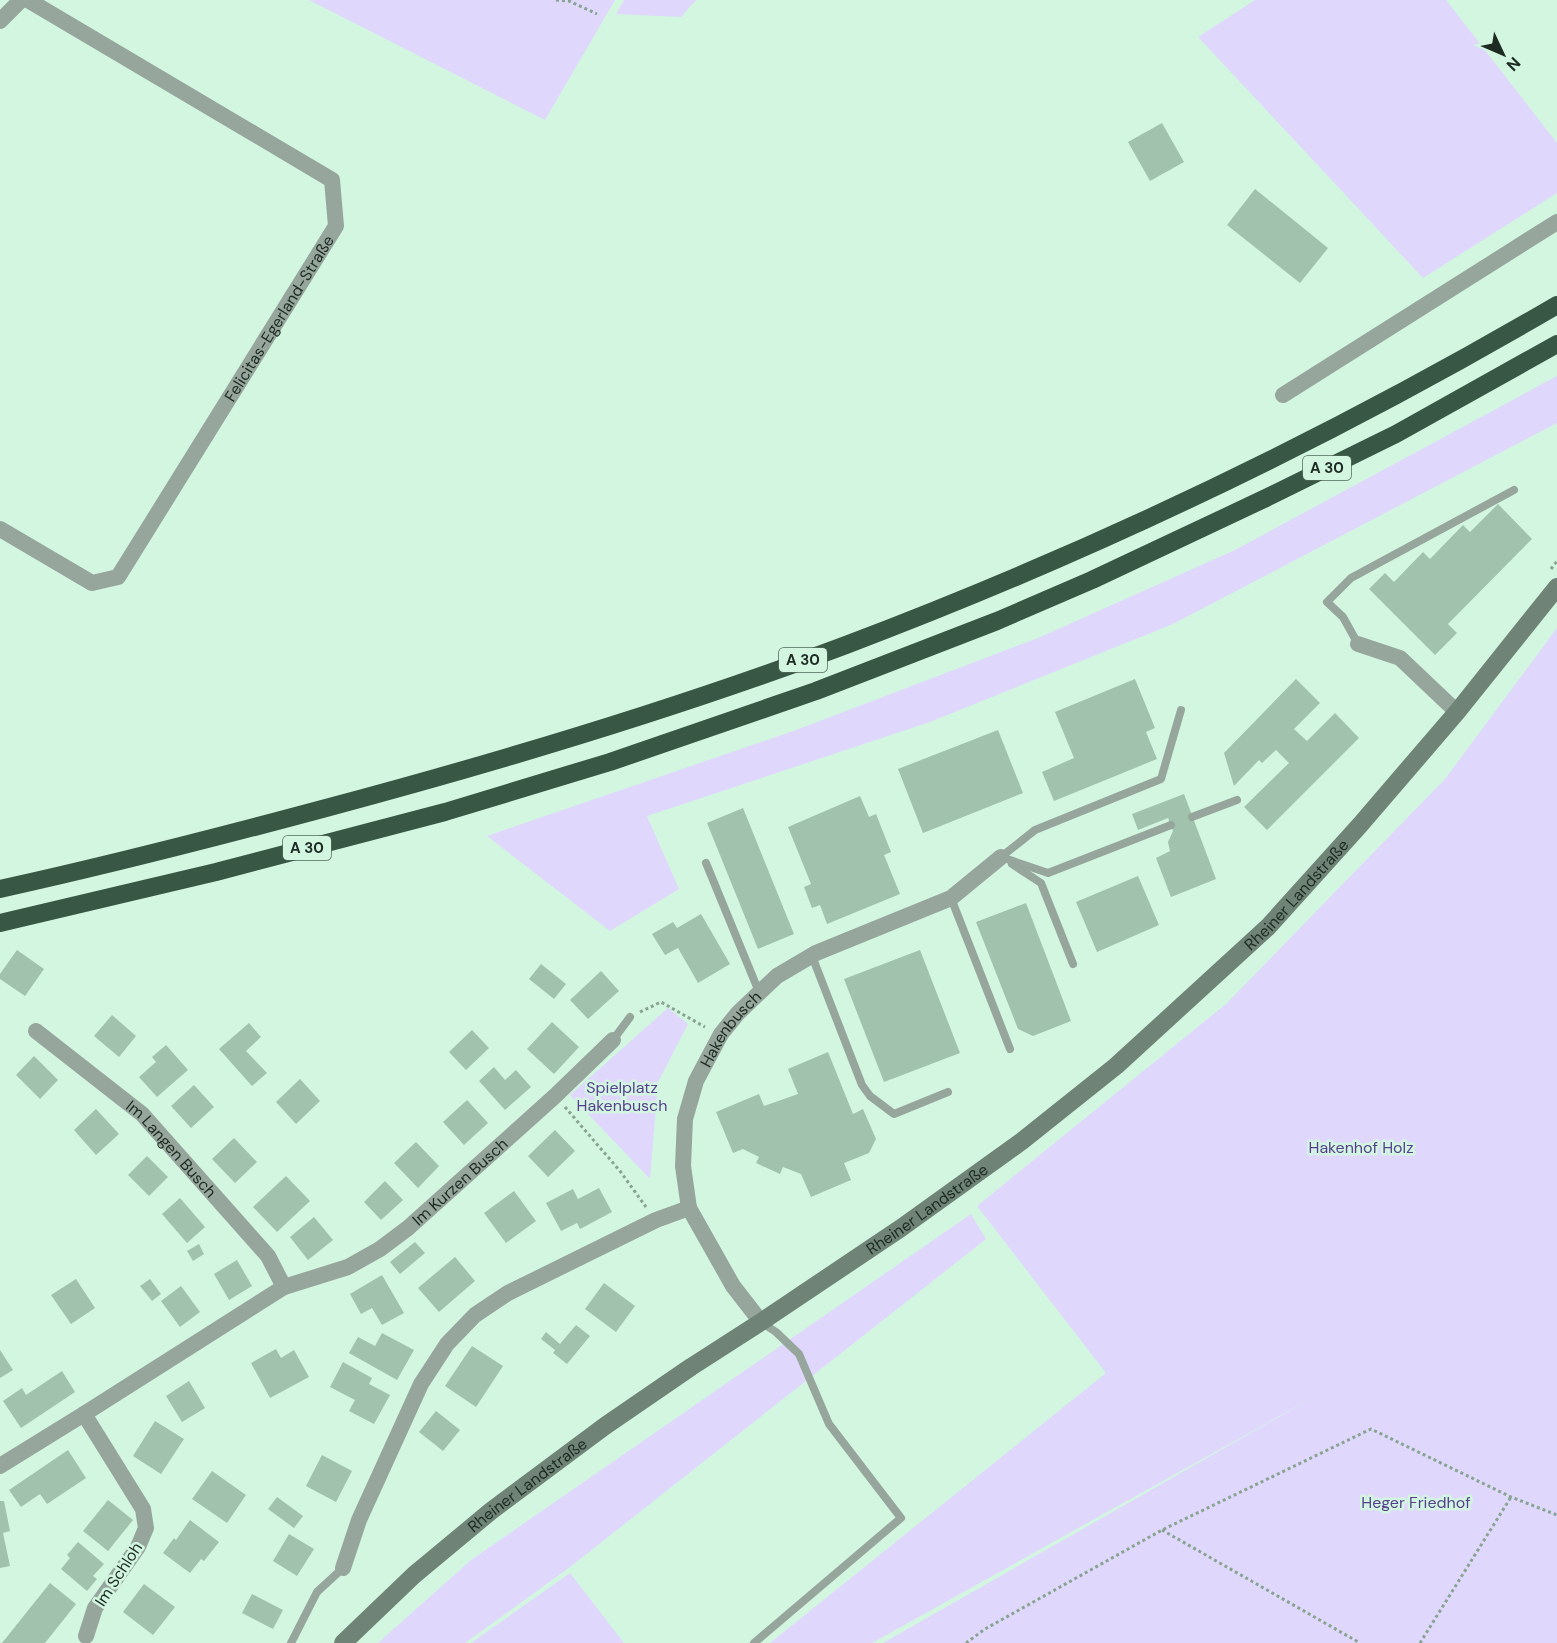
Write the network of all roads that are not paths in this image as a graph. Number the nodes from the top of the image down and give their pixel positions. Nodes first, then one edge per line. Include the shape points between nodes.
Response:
1 (21, 0) edge
2 (28, 0) edge
3 (0, 21) edge
4 (1557, 222) edge
5 (1557, 305) edge
6 (1557, 344) edge
7 (1283, 394) dead end
8 (1514, 490) dead end
9 (0, 529) edge
10 (1557, 587) edge
11 (1358, 644) joint
12 (1181, 710) dead end
13 (1457, 712) junction
14 (1237, 800) dead end
15 (1192, 817) dead end
16 (1171, 825) dead end
17 (1001, 857) junction
18 (706, 863) dead end
19 (0, 889) edge
20 (951, 898) junction
21 (0, 923) edge
22 (812, 956) junction
23 (1073, 964) dead end
24 (759, 992) junction
25 (630, 1017) road end
26 (36, 1031) dead end
27 (613, 1040) joint
28 (1010, 1049) dead end
29 (948, 1092) dead end
30 (689, 1208) junction
31 (284, 1287) junction
32 (761, 1322) junction
33 (84, 1414) junction
34 (1, 1463) edge
35 (343, 1568) joint
36 (86, 1640) edge
37 (291, 1643) edge
38 (343, 1643) edge
39 (754, 1643) edge

1 - 3 street
2 - 9 street, Felicitas-Egerland-Straße via 332,180 336,226 118,577 92,583
4 - 7 street
5 - 19 highway, A 30 via 1390,399 1254,468 1101,540 848,644 685,702 408,786
6 - 21 highway, A 30 via 1396,434 1092,580 816,692 610,762 445,812
8 - 11 lane via 1351,578 1327,602 1343,618
10 - 13 street, Rheiner Landstraße
11 - 13 street via 1400,658
12 - 17 lane via 1161,779 1035,830
13 - 32 street, Rheiner Landstraße via 1268,927 1116,1066 1004,1155
14 - 15 lane
16 - 17 lane via 1048,873
17 - 20 street, Hakenbusch
17 - 23 lane via 1041,883
18 - 24 lane
20 - 22 street, Hakenbusch
20 - 28 lane
22 - 24 street, Hakenbusch via 777,976
22 - 29 lane via 862,1086 870,1096 894,1114
24 - 30 street, Hakenbusch via 721,1034 696,1081 684,1119 683,1166
25 - 27 lane
26 - 31 street, Im Langen Busch via 142,1114 268,1256
27 - 31 street, Im Kurzen Busch via 408,1228 348,1267
30 - 32 street, Hakenbusch via 733,1286
30 - 35 street via 656,1220 508,1293 475,1315 447,1344 422,1384 359,1520
31 - 33 street
32 - 38 street, Rheiner Landstraße via 605,1426 491,1511 414,1575
32 - 39 lane via 799,1354 829,1424 901,1518
33 - 34 street
33 - 36 street, Im Schloh via 143,1509 146,1528 95,1608
35 - 37 lane via 317,1593

